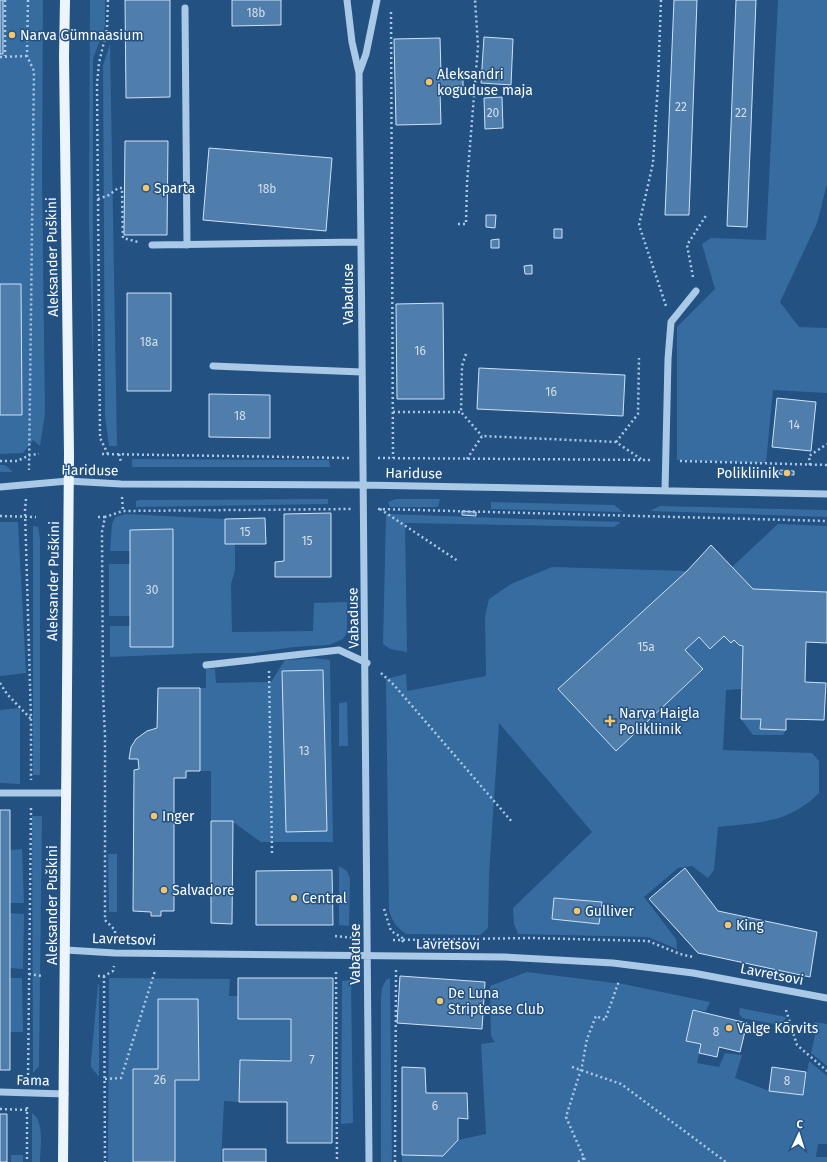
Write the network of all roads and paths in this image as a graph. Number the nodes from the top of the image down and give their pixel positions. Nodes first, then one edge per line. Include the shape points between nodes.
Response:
1 (5, 0) edge
2 (28, 0) edge
3 (65, 0) edge
4 (108, 0) edge
5 (347, 0) edge
6 (377, 0) edge
7 (475, 0) edge
8 (661, 0) edge
9 (185, 8) dead end
10 (391, 8) dead end
11 (0, 56) edge
12 (5, 56) junction
13 (27, 56) junction
14 (359, 73) junction
15 (98, 199) junction
16 (707, 214) dead end
17 (458, 224) dead end
18 (361, 242) junction
19 (152, 245) joint
20 (187, 245) junction
21 (696, 291) joint
22 (671, 322) junction
23 (466, 354) dead end
24 (639, 358) dead end
25 (213, 366) dead end
26 (362, 372) junction
27 (393, 412) junction
28 (461, 412) junction
29 (482, 436) junction
30 (616, 442) junction
31 (827, 444) edge
32 (39, 454) dead end
33 (102, 454) dead end
34 (108, 454) junction
35 (119, 454) junction
36 (30, 455) junction
37 (362, 458) junction
38 (393, 458) junction
39 (467, 459) junction
40 (641, 460) junction
41 (667, 460) junction
42 (0, 461) edge
43 (121, 462) dead end
44 (810, 465) junction
45 (827, 465) edge
46 (29, 467) dead end
47 (68, 481) junction
48 (363, 485) junction
49 (0, 487) edge
50 (665, 491) junction
51 (827, 494) edge
52 (122, 498) dead end
53 (363, 509) junction
54 (380, 509) junction
55 (123, 511) junction
56 (0, 516) edge
57 (36, 516) dead end
58 (98, 517) dead end
59 (105, 517) junction
60 (827, 521) edge
61 (458, 561) dead end
62 (269, 658) junction
63 (367, 663) junction
64 (206, 665) dead end
65 (381, 668) dead end
66 (381, 673) junction
67 (381, 680) dead end
68 (0, 683) edge
69 (32, 720) dead end
70 (0, 792) edge
71 (66, 793) junction
72 (513, 823) dead end
73 (272, 853) dead end
74 (383, 905) dead end
75 (116, 939) dead end
76 (66, 950) junction
77 (368, 956) junction
78 (396, 956) junction
79 (115, 965) dead end
80 (155, 971) dead end
81 (336, 972) dead end
82 (29, 974) dead end
83 (43, 976) dead end
84 (98, 976) dead end
85 (104, 976) junction
86 (620, 981) dead end
87 (827, 998) edge
88 (786, 1010) dead end
89 (572, 1067) dead end
90 (581, 1069) junction
91 (827, 1071) edge
92 (105, 1079) junction
93 (0, 1092) edge
94 (27, 1092) junction
95 (64, 1094) junction
96 (0, 1109) edge
97 (27, 1110) junction
98 (584, 1158) junction
99 (27, 1162) edge
100 (63, 1162) edge
101 (105, 1162) edge
102 (337, 1162) edge
103 (369, 1162) edge
104 (395, 1162) edge
105 (578, 1162) edge
106 (586, 1162) edge
107 (726, 1162) edge

1 - 12 path
2 - 13 path
3 - 47 main road, Aleksander Puškini
4 - 15 path via 107,29 97,84
5 - 14 street, Vabaduse
6 - 14 street, Vabaduse via 366,54
7 - 17 path via 478,46 466,224
8 - 22 path via 653,163 639,224
9 - 20 street
10 - 27 path
11 - 12 path
12 - 13 path
13 - 36 path via 34,71
14 - 18 street, Vabaduse
15 - 19 path via 122,188 122,238
15 - 34 path via 100,438
16 - 21 path via 687,245
18 - 20 street
18 - 26 street, Vabaduse
19 - 20 street
21 - 22 street
22 - 41 street
23 - 28 path via 462,366
24 - 30 path via 638,414
25 - 26 street
26 - 37 street, Vabaduse
27 - 28 path
27 - 38 path
28 - 29 path
29 - 30 path
29 - 39 path
30 - 40 path
31 - 44 path via 809,456
32 - 36 path
33 - 34 path
34 - 35 path
35 - 37 path
35 - 43 path
36 - 42 path via 17,461
36 - 46 path
37 - 38 path
37 - 48 street, Vabaduse
38 - 39 path
39 - 40 path
40 - 41 path
41 - 44 path
41 - 50 street
44 - 45 path
47 - 48 street, Hariduse via 121,484
47 - 49 street, Hariduse
47 - 71 main road, Aleksander Puškini
48 - 50 street, Hariduse
48 - 53 street, Vabaduse
50 - 51 street, Hariduse
52 - 55 path
53 - 54 path
53 - 55 path
53 - 63 street, Vabaduse
54 - 60 path
54 - 61 path
55 - 59 path
56 - 57 path
58 - 59 path
59 - 75 path via 102,532 105,920 115,930
62 - 63 street via 339,650
62 - 64 street
62 - 73 path
63 - 77 street, Vabaduse
65 - 66 path
66 - 67 path
66 - 72 path
68 - 69 path
70 - 71 street
71 - 76 main road, Aleksander Puškini
74 - 78 path via 391,931 404,939
76 - 77 street, Lavretsovi via 115,953
76 - 95 main road, Aleksander Puškini
77 - 78 street, Lavretsovi
77 - 103 street, Vabaduse
78 - 87 street, Lavretsovi via 504,957 613,963 693,973
78 - 104 path
79 - 85 path via 114,971
80 - 92 path via 121,1078
81 - 102 path
82 - 83 path
84 - 85 path
85 - 92 path
86 - 90 path via 605,1020 596,1016
88 - 91 path via 797,1045
89 - 90 path
90 - 98 path via 566,1117
90 - 107 path via 621,1084
92 - 101 path
93 - 94 street, Fama
94 - 95 street, Fama
94 - 97 path
95 - 100 main road, Aleksander Puškini
96 - 97 path
97 - 99 path
98 - 105 path
98 - 106 path

